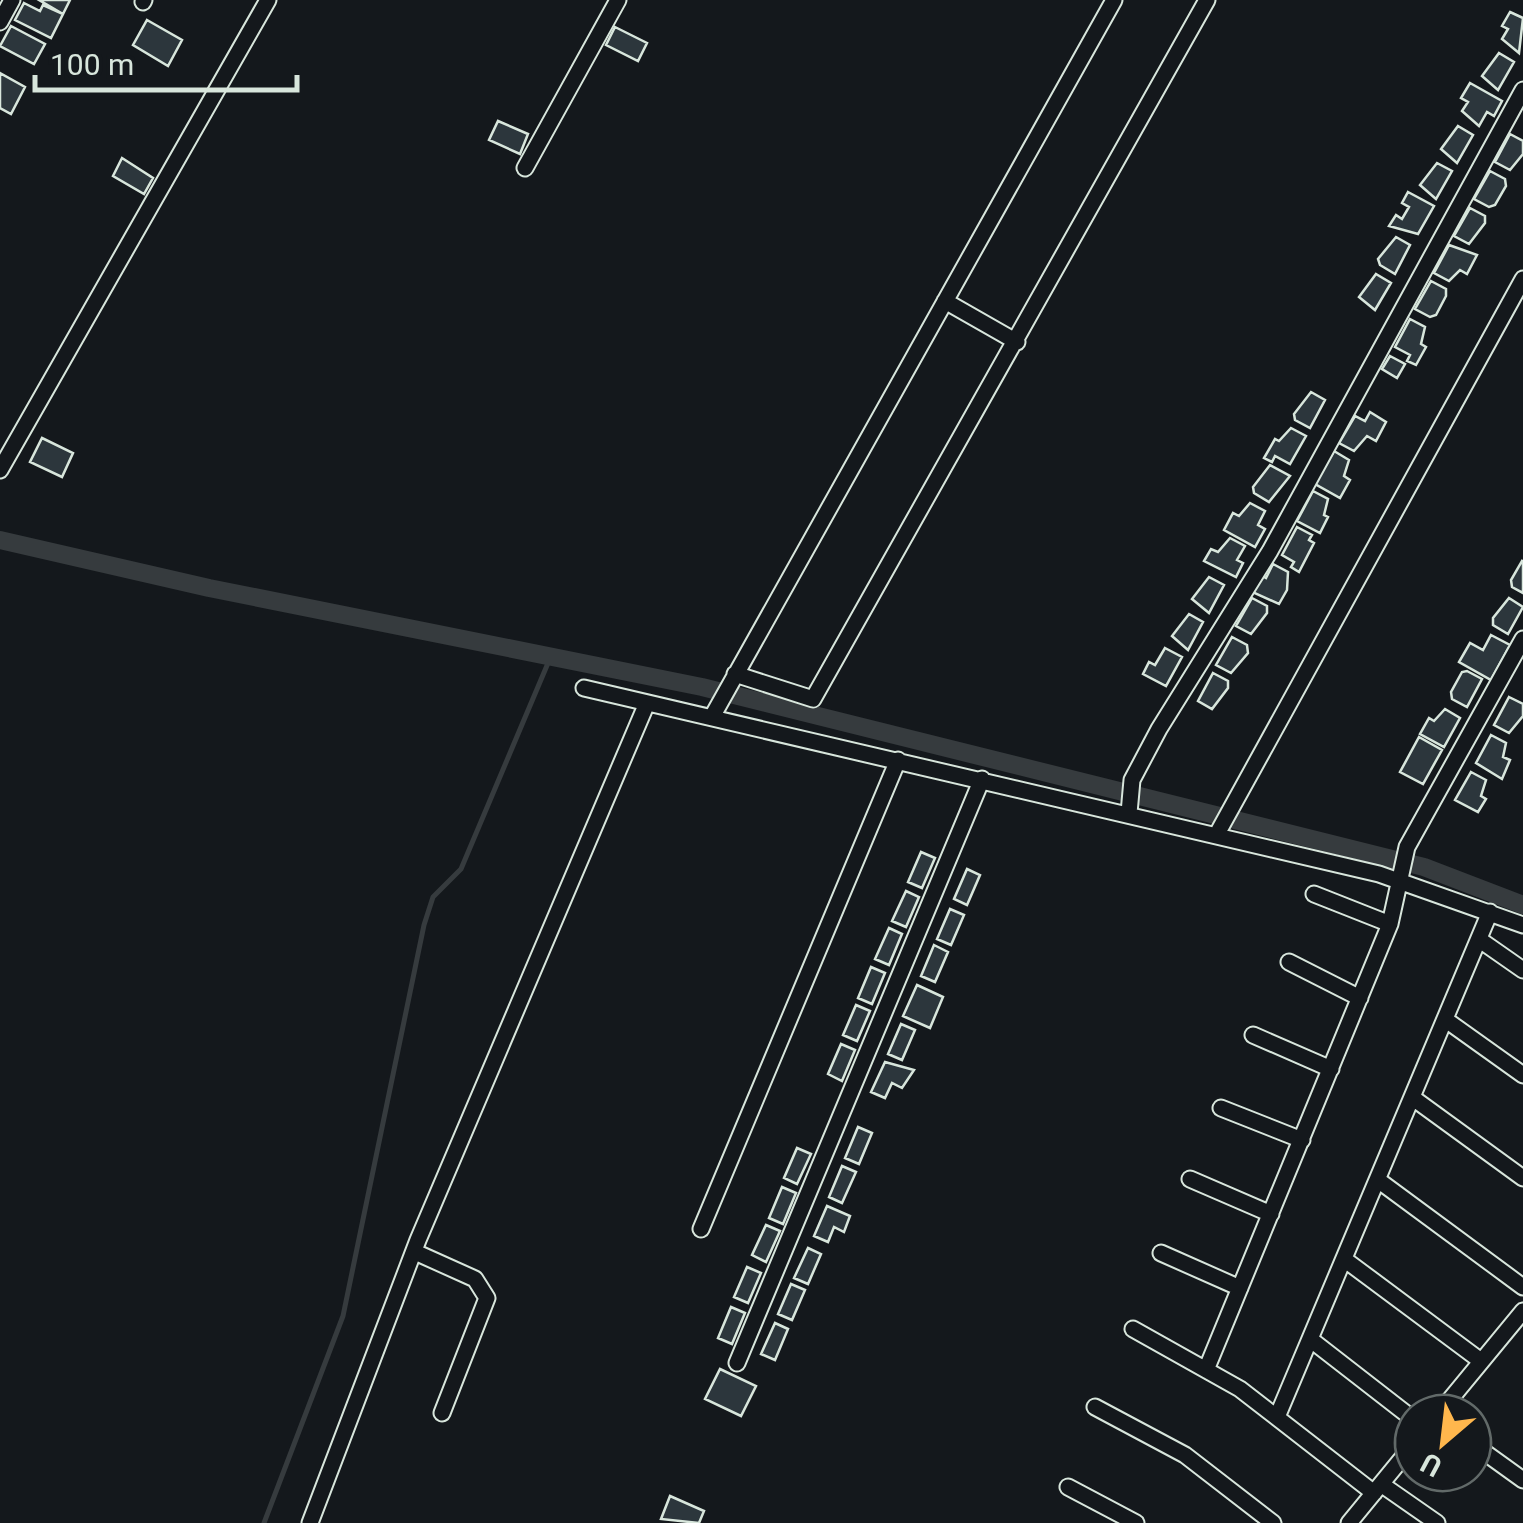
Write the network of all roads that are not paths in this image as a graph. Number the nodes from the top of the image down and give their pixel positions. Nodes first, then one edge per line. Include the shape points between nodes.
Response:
1 (12, 0) edge
2 (268, 0) edge
3 (618, 0) edge
4 (1114, 0) edge
5 (1207, 0) edge
6 (0, 22) edge
7 (1523, 90) edge
8 (525, 168) dead end
9 (1523, 279) edge
10 (946, 301) junction
11 (1017, 342) junction
12 (0, 470) edge
13 (1523, 639) edge
14 (733, 677) junction
15 (584, 688) dead end
16 (647, 703) junction
17 (714, 713) junction
18 (898, 760) junction
19 (982, 779) junction
20 (1129, 812) junction
21 (1217, 833) junction
22 (1400, 879) junction
23 (1314, 894) dead end
24 (1490, 912) junction
25 (1390, 924) junction
26 (1523, 925) edge
27 (1480, 940) junction
28 (1288, 962) dead end
29 (1523, 970) edge
30 (1360, 998) junction
31 (1446, 1020) junction
32 (1254, 1035) dead end
33 (1332, 1068) junction
34 (1523, 1076) edge
35 (1413, 1098) junction
36 (1221, 1108) dead end
37 (1302, 1140) junction
38 (1523, 1178) edge
39 (1190, 1179) dead end
40 (1378, 1180) junction
41 (1271, 1214) junction
42 (701, 1229) dead end
43 (415, 1252) junction
44 (1161, 1254) dead end
45 (1344, 1258) junction
46 (1523, 1287) edge
47 (1240, 1288) junction
48 (1523, 1312) edge
49 (1133, 1330) dead end
50 (1310, 1338) junction
51 (1482, 1362) junction
52 (737, 1363) dead end
53 (1206, 1370) junction
54 (1456, 1393) edge
55 (1393, 1403) edge
56 (1094, 1407) dead end
57 (442, 1413) dead end
58 (1277, 1417) junction
59 (1493, 1458) edge
60 (1393, 1469) edge
61 (1523, 1480) edge
62 (1068, 1487) dead end
63 (1377, 1488) junction
64 (310, 1523) edge
65 (1135, 1523) edge
66 (1273, 1523) edge
67 (1349, 1523) edge
68 (1437, 1523) edge

1 - 6 street
2 - 12 street
3 - 8 street
4 - 10 street
5 - 11 street
7 - 20 street via 1270,550 1132,780
9 - 21 street
10 - 11 street
10 - 14 street
11 - 14 street via 813,699
13 - 22 street via 1406,847
14 - 17 street
15 - 16 street
16 - 17 street
16 - 43 street
17 - 18 street
18 - 19 street
18 - 42 street
19 - 20 street
19 - 52 street
20 - 21 street
21 - 22 street
22 - 24 street
22 - 25 street
23 - 25 street
24 - 26 street
24 - 27 street
25 - 30 street
27 - 29 street
27 - 31 street
28 - 30 street
30 - 33 street
31 - 34 street
31 - 35 street
32 - 33 street
33 - 37 street
35 - 38 street
35 - 40 street
36 - 37 street
37 - 41 street
39 - 41 street
40 - 45 street
40 - 46 street
41 - 47 street
43 - 57 street via 475,1279 487,1298
43 - 64 street
44 - 47 street
45 - 50 street
45 - 51 street
47 - 53 street
48 - 51 street
49 - 53 street
50 - 55 street
50 - 58 street
51 - 54 street
53 - 58 street
56 - 66 street via 1185,1455
58 - 63 street
59 - 61 street
60 - 63 street
62 - 65 street
63 - 67 street
63 - 68 street

